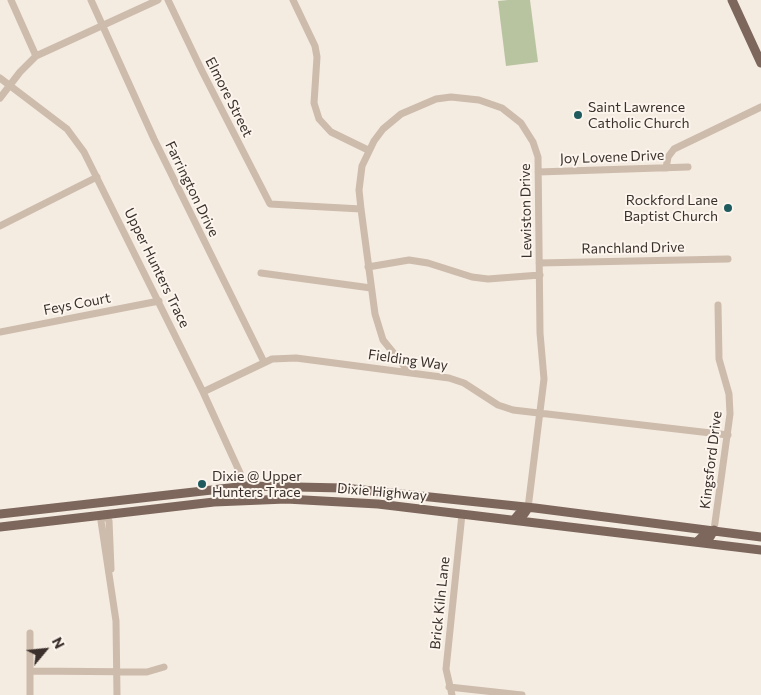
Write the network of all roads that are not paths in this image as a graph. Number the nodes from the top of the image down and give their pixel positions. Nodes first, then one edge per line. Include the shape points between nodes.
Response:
1 (11, 0) edge
2 (91, 0) edge
3 (158, 0) edge
4 (168, 0) edge
5 (293, 0) edge
6 (732, 0) edge
7 (102, 25) junction
8 (36, 56) junction
9 (761, 63) edge
10 (0, 78) edge
11 (10, 85) junction
12 (0, 98) edge
13 (761, 107) edge
14 (368, 150) junction
15 (688, 167) dead end
16 (666, 168) junction
17 (538, 172) junction
18 (98, 177) junction
19 (361, 209) junction
20 (0, 226) edge
21 (728, 258) dead end
22 (540, 263) junction
23 (368, 267) junction
24 (260, 273) dead end
25 (540, 275) junction
26 (371, 288) junction
27 (159, 301) junction
28 (718, 305) dead end
29 (0, 332) edge
30 (264, 362) junction
31 (409, 372) junction
32 (203, 392) junction
33 (541, 413) junction
34 (728, 435) junction
35 (247, 486) junction
36 (130, 498) junction
37 (252, 499) junction
38 (500, 504) junction
39 (528, 508) junction
40 (0, 514) edge
41 (105, 514) junction
42 (462, 514) junction
43 (514, 520) junction
44 (0, 528) edge
45 (714, 530) junction
46 (761, 537) edge
47 (697, 542) junction
48 (761, 550) edge
49 (30, 633) dead end
50 (164, 667) dead end
51 (30, 671) junction
52 (117, 672) junction
53 (449, 687) junction
54 (30, 695) edge
55 (117, 695) edge
56 (452, 695) edge
57 (522, 695) edge

1 - 8 street
2 - 7 street, Farrington Drive
3 - 7 street
4 - 19 street, Elmore Street via 270,204
5 - 14 street via 318,57 314,102 319,119 332,132
6 - 9 main road
7 - 8 street
7 - 30 street, Farrington Drive via 166,165
8 - 11 street
10 - 11 street, Upper Hunters Trace
11 - 12 street
11 - 18 street, Upper Hunters Trace via 72,134
13 - 16 street via 674,149
14 - 17 street, Lewiston Drive via 383,129 407,111 436,99 467,97 494,104 521,123 534,142
14 - 19 street, Lewiston Drive via 360,178
15 - 16 street, Joy Lovene Drive
16 - 17 street, Joy Lovene Drive
17 - 22 street, Lewiston Drive
18 - 20 street
18 - 27 street, Upper Hunters Trace
19 - 23 street, Lewiston Drive
21 - 22 street, Ranchland Drive
22 - 25 street, Lewiston Drive
23 - 25 street via 409,260 488,279
23 - 26 street, Lewiston Drive
24 - 26 street
25 - 33 street, Lewiston Drive via 544,379
26 - 31 street, Lewiston Drive via 376,321 383,340
27 - 29 street, Feys Court
27 - 32 street, Upper Hunters Trace
28 - 34 street, Kingsford Drive via 719,359 730,408
30 - 31 street, Fielding Way via 287,358
30 - 32 street, Fielding Way
31 - 33 street, Fielding Way via 457,380 498,405
32 - 35 street, Upper Hunters Trace
33 - 34 street, Fielding Way
33 - 39 street, Lewiston Drive
34 - 45 street, Kingsford Drive
35 - 36 main road, Dixie Highway
35 - 37 street, Upper Hunters Trace
35 - 38 main road, Dixie Highway via 344,488
36 - 40 main road, Dixie Highway
36 - 41 main road via 110,504
37 - 41 main road, Dixie Highway
37 - 42 main road, Dixie Highway via 341,501
38 - 39 main road, Dixie Highway
38 - 42 main road via 492,509 466,506
39 - 43 main road
39 - 45 main road, Dixie Highway
41 - 44 main road, Dixie Highway
41 - 52 street via 109,521 112,559 110,574 116,620
42 - 43 main road, Dixie Highway
42 - 53 street, Brick Kiln Lane via 446,660
43 - 47 main road, Dixie Highway
45 - 46 main road, Dixie Highway
45 - 47 main road via 710,537 703,536
47 - 48 main road, Dixie Highway
49 - 51 street
50 - 52 street via 147,672
51 - 52 street
51 - 54 street
52 - 55 street
53 - 56 street, Brick Kiln Lane
53 - 57 street

